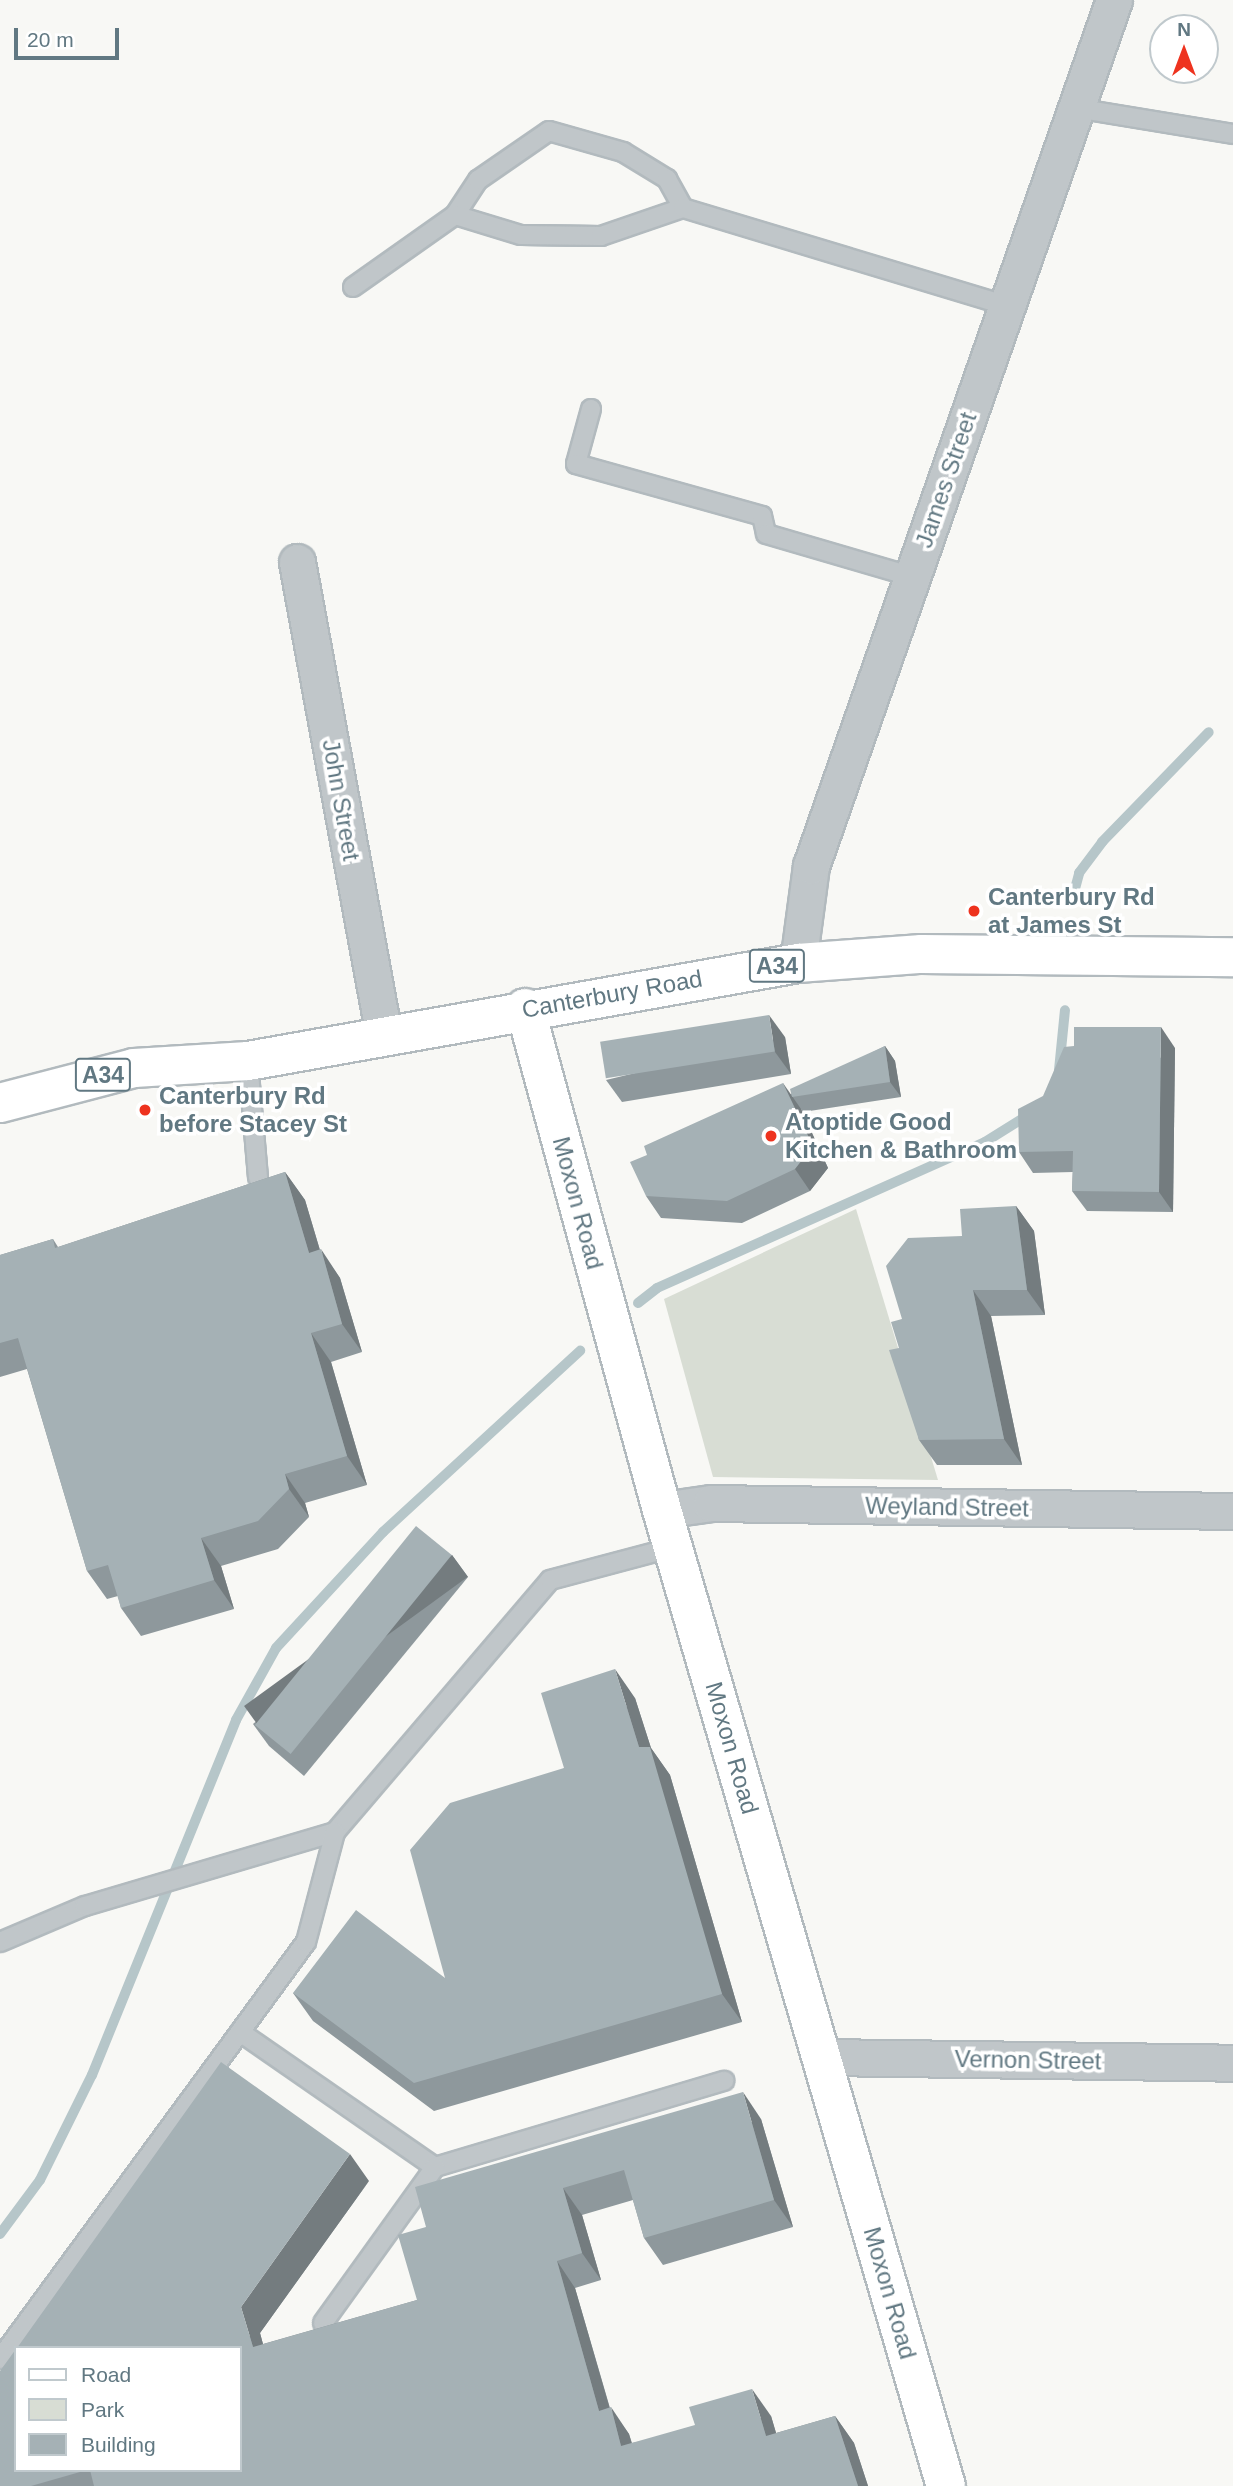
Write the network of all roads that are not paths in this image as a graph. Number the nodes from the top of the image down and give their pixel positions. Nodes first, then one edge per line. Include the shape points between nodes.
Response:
1 (1114, 0) edge
2 (1076, 108) junction
3 (1233, 134) edge
4 (683, 208) junction
5 (454, 215) junction
6 (353, 286) dead end
7 (1007, 306) junction
8 (591, 409) dead end
9 (297, 562) dead end
10 (913, 577) junction
11 (1233, 957) edge
12 (798, 963) junction
13 (526, 1009) junction
14 (384, 1037) junction
15 (248, 1061) junction
16 (0, 1103) edge
17 (258, 1178) edge
18 (662, 1510) junction
19 (1233, 1511) edge
20 (674, 1547) junction
21 (335, 1832) junction
22 (0, 1942) edge
23 (240, 2032) junction
24 (822, 2057) junction
25 (1233, 2063) edge
26 (724, 2081) dead end
27 (435, 2167) junction
28 (323, 2323) dead end
29 (0, 2359) edge
30 (946, 2486) edge

1 - 2 street, James Street
2 - 3 lane
2 - 7 street, James Street
4 - 5 lane via 601,236 521,235
4 - 5 lane via 667,179 623,152 549,131 478,180
4 - 7 lane
5 - 6 lane
7 - 10 street, James Street
8 - 10 lane via 576,464 761,516 766,534
9 - 14 street, John Street
10 - 12 street, James Street via 805,886
11 - 12 main road, Canterbury Road / A34 via 922,954
12 - 13 main road, Canterbury Road / A34
13 - 14 main road, Canterbury Road / A34
13 - 18 main road, Moxon Road
14 - 15 main road, Canterbury Road / A34
15 - 16 main road, Canterbury Road / A34 via 134,1068
15 - 17 lane
18 - 19 street, Weyland Street via 711,1503
18 - 20 main road, Moxon Road
20 - 21 lane via 550,1580
20 - 24 main road, Moxon Road
21 - 22 lane via 139,1889
21 - 23 lane via 306,1942
23 - 27 lane
23 - 29 lane
24 - 25 street, Vernon Street
24 - 30 main road, Moxon Road
26 - 27 lane
27 - 28 lane

